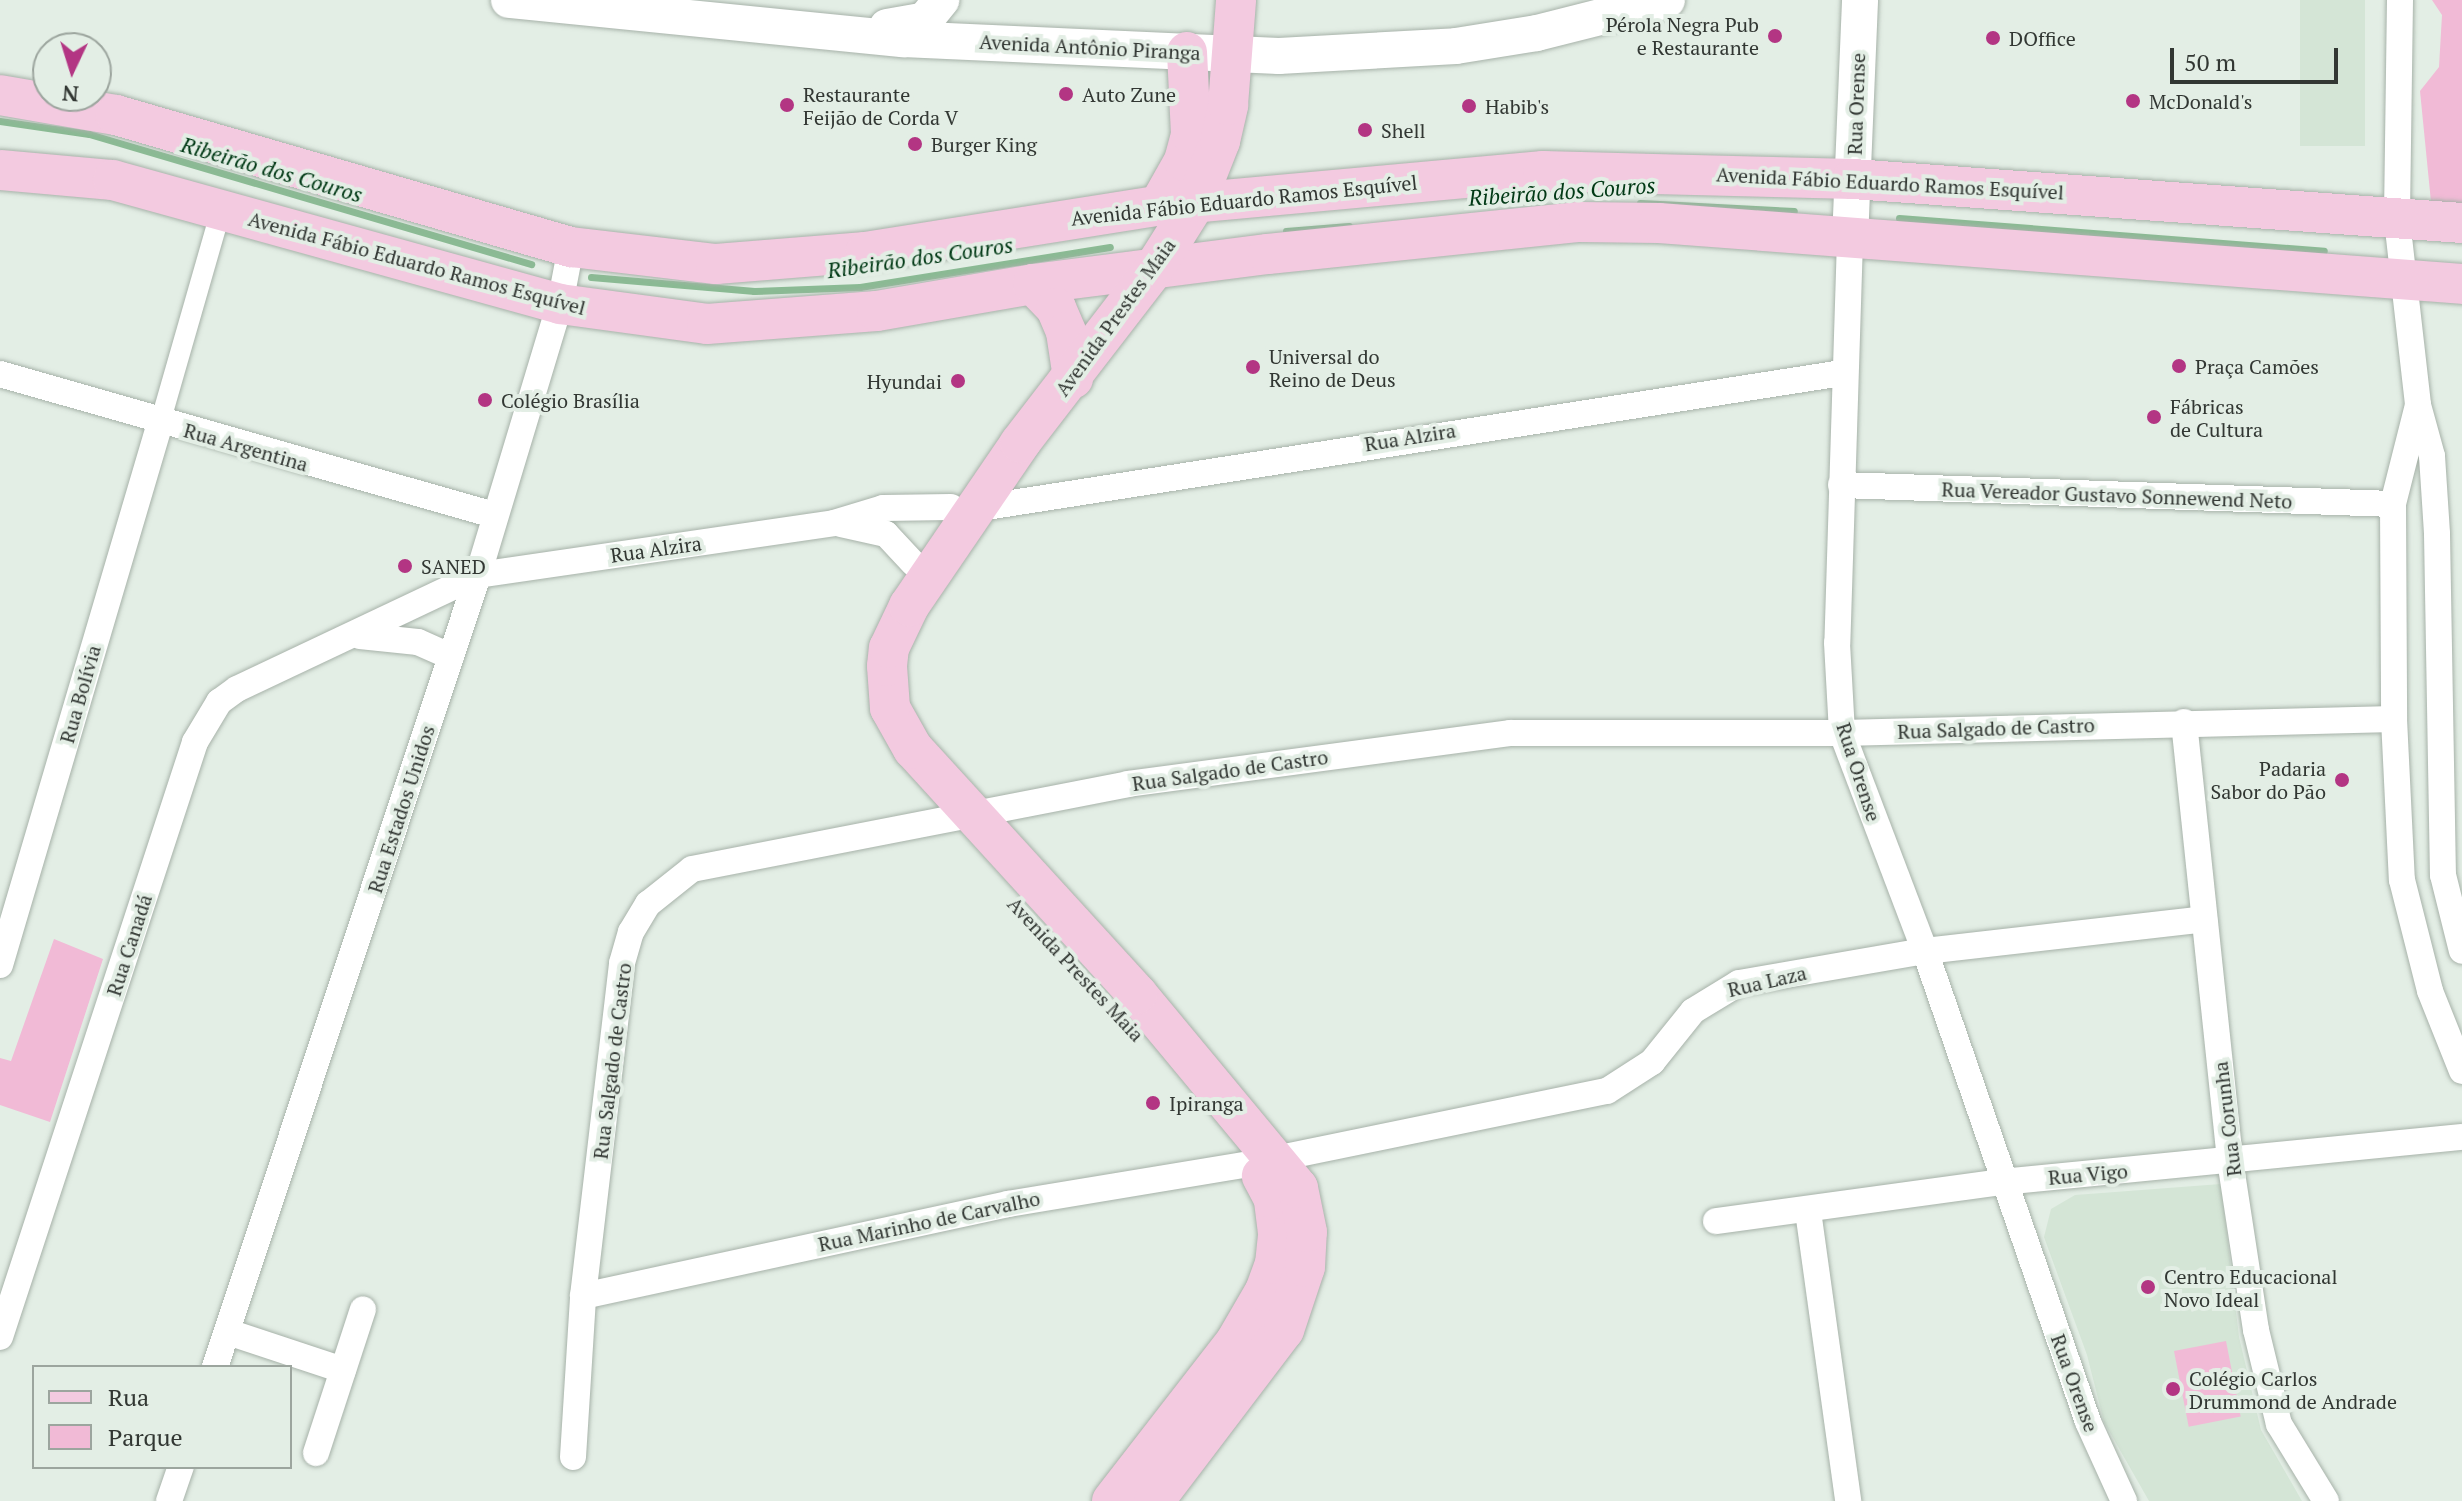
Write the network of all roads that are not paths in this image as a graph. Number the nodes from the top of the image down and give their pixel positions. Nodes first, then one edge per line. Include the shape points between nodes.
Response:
1 (509, 0) edge
2 (941, 0) edge
3 (1236, 0) edge
4 (1667, 0) edge
5 (1860, 0) edge
6 (2400, 0) edge
7 (813, 30) junction
8 (1187, 52) junction
9 (1233, 54) junction
10 (0, 95) edge
11 (2, 171) edge
12 (1853, 179) junction
13 (1158, 206) junction
14 (221, 210) junction
15 (2397, 220) junction
16 (2462, 223) edge
17 (1850, 240) junction
18 (571, 247) junction
19 (1153, 270) junction
20 (2406, 282) junction
21 (1033, 284) junction
22 (2462, 284) edge
23 (560, 304) junction
24 (1842, 373) junction
25 (1073, 378) junction
26 (5, 379) edge
27 (2418, 405) junction
28 (160, 423) junction
29 (1841, 485) junction
30 (2393, 504) junction
31 (494, 515) junction
32 (963, 518) junction
33 (834, 523) junction
34 (2396, 548) junction
35 (2437, 548) junction
36 (913, 563) junction
37 (478, 575) junction
38 (357, 636) junction
39 (451, 657) junction
40 (2394, 719) junction
41 (2184, 722) junction
42 (1842, 733) junction
43 (956, 816) junction
44 (2204, 919) junction
45 (1925, 951) junction
46 (2462, 951) edge
47 (0, 965) edge
48 (2462, 1071) edge
49 (2462, 1137) edge
50 (2230, 1160) junction
51 (1266, 1161) junction
52 (2002, 1182) junction
53 (1808, 1211) junction
54 (1716, 1221) dead end
55 (11, 1270) edge
56 (583, 1296) junction
57 (363, 1309) dead end
58 (228, 1332) junction
59 (0, 1337) edge
60 (216, 1365) edge
61 (343, 1370) junction
62 (316, 1453) dead end
63 (573, 1457) dead end
64 (180, 1469) edge
65 (169, 1501) edge
66 (1112, 1501) edge
67 (1154, 1501) edge
68 (1848, 1501) edge
69 (2124, 1501) edge
70 (2326, 1501) edge

1 - 7 main road, Avenida Antônio Piranga
2 - 7 main road via 916,24
3 - 9 main road, Avenida Prestes Maia
4 - 9 main road, Avenida Antônio Piranga via 1537,33 1456,46
5 - 12 main road, Rua Orense
6 - 15 street
7 - 8 main road, Avenida Antônio Piranga
8 - 9 main road, Avenida Antônio Piranga
8 - 13 main road via 1191,134 1174,183
9 - 13 main road, Avenida Prestes Maia via 1220,141
10 - 18 main road, Avenida Fábio Eduardo Ramos Esquível via 116,115
11 - 14 main road, Avenida Fábio Eduardo Ramos Esquível via 113,180
12 - 13 main road, Avenida Fábio Eduardo Ramos Esquível via 1543,171
12 - 15 main road, Avenida Fábio Eduardo Ramos Esquível
12 - 17 main road, Rua Orense
13 - 18 main road, Avenida Fábio Eduardo Ramos Esquível via 779,262 716,264
13 - 19 main road, Avenida Prestes Maia
13 - 19 main road via 1144,236
14 - 23 main road, Avenida Fábio Eduardo Ramos Esquível
14 - 28 street
15 - 16 main road, Avenida Fábio Eduardo Ramos Esquível
15 - 20 street
17 - 19 main road, Avenida Fábio Eduardo Ramos Esquível via 1659,223 1579,222
17 - 20 main road, Avenida Fábio Eduardo Ramos Esquível
17 - 24 street, Rua Orense
18 - 23 street, Rua Estados Unidos
19 - 21 main road, Avenida Fábio Eduardo Ramos Esquível
19 - 25 main road, Avenida Prestes Maia
20 - 22 main road, Avenida Fábio Eduardo Ramos Esquível
20 - 27 street
21 - 23 main road, Avenida Fábio Eduardo Ramos Esquível via 877,311 779,321 707,324
21 - 25 main road via 1056,308 1066,332
23 - 31 street, Rua Estados Unidos
24 - 29 street, Rua Orense
24 - 32 street, Rua Alzira
25 - 32 main road, Avenida Prestes Maia via 1020,443 990,459
26 - 28 street, Rua Argentina
27 - 30 street via 2401,453
27 - 35 street via 2432,456
28 - 31 street, Rua Argentina
28 - 47 street, Rua Bolívia
29 - 30 street, Rua Vereador Gustavo Sonnewend Neto
29 - 42 street, Rua Orense via 1837,655
30 - 34 street
31 - 37 street, Rua Estados Unidos
32 - 33 street, Rua Alzira via 883,508
32 - 36 main road, Avenida Prestes Maia
32 - 43 main road, Avenida Prestes Maia via 897,629 887,677 890,708 899,729
33 - 36 street, Rua Alzira via 886,534
33 - 37 street, Rua Alzira
34 - 35 street
34 - 40 street
35 - 46 street via 2440,835 2443,875
36 - 43 main road, Avenida Prestes Maia via 869,630 865,701 882,748
37 - 38 street, Rua Canadá
37 - 39 street, Rua Estados Unidos
38 - 39 street, Rua Canadá via 406,639
38 - 55 street, Rua Canadá via 237,689 206,717
39 - 58 street, Rua Estados Unidos
40 - 41 street, Rua Salgado de Castro
40 - 48 street via 2402,880 2411,930
41 - 42 street, Rua Salgado de Castro
41 - 44 street, Rua Corunha
42 - 43 street, Rua Salgado de Castro via 1510,733 1128,784
42 - 45 street, Rua Orense
43 - 51 main road, Avenida Prestes Maia
43 - 56 street, Rua Salgado de Castro via 720,859 669,882 648,904 631,932 622,963
44 - 45 street, Rua Laza
44 - 50 street, Rua Corunha
45 - 51 street, Rua Laza via 1739,983 1693,1011 1652,1062 1607,1091
45 - 52 street, Rua Orense
49 - 50 street, Rua Vigo
50 - 52 street, Rua Vigo
50 - 70 street, Rua Corunha via 2269,1393 2292,1453
51 - 56 street, Rua Marinho de Carvalho via 1008,1204
51 - 66 main road, Avenida Prestes Maia via 1278,1233 1265,1291 1236,1341
51 - 67 main road, Avenida Prestes Maia via 1298,1188 1307,1232 1298,1297 1284,1330
52 - 53 street, Rua Vigo
52 - 69 street, Rua Orense via 2088,1422
53 - 54 street, Rua Vigo
53 - 68 street
55 - 59 street, Rua Canadá
56 - 63 street, Rua Salgado de Castro
57 - 61 street
58 - 60 street, Rua Estados Unidos
58 - 61 street
61 - 62 street
64 - 65 street

